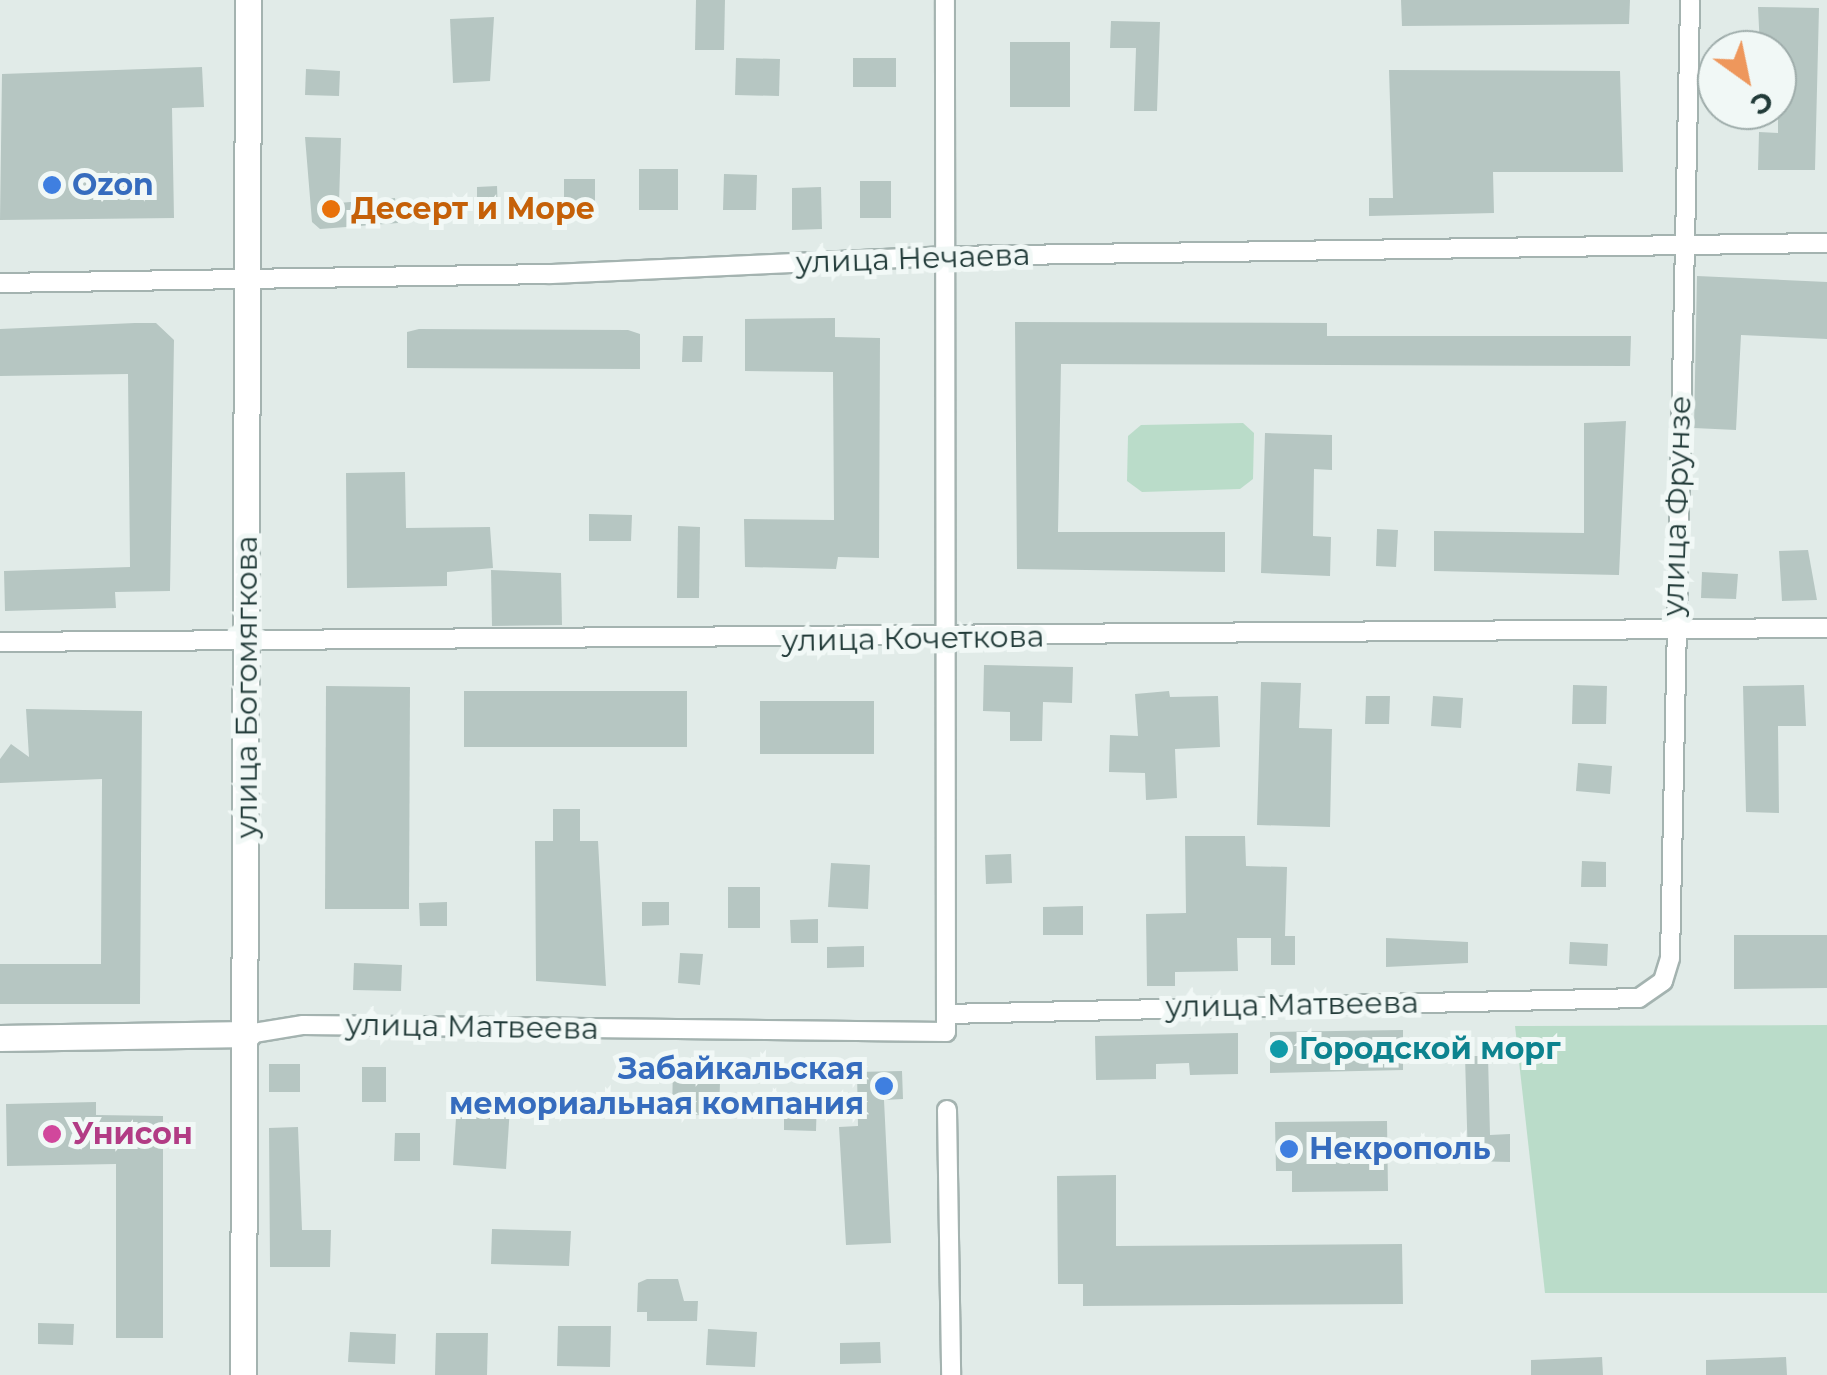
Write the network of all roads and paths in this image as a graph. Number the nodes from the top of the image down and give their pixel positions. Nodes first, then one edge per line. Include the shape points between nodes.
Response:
1 (248, 0) edge
2 (944, 0) edge
3 (1690, 0) edge
4 (1827, 243) edge
5 (1688, 246) junction
6 (946, 256) junction
7 (244, 281) junction
8 (0, 283) edge
9 (1827, 628) edge
10 (1672, 630) junction
11 (943, 639) junction
12 (0, 642) edge
13 (248, 645) junction
14 (1638, 998) joint
15 (946, 1023) junction
16 (248, 1034) junction
17 (0, 1038) edge
18 (947, 1110) dead end
19 (243, 1375) edge
20 (951, 1375) edge

1 - 7 street, улица Богомягкова
2 - 6 street
3 - 5 street, улица Фрунзе
4 - 5 street, улица Нечаева
5 - 6 street, улица Нечаева
5 - 10 street, улица Фрунзе
6 - 7 street, улица Нечаева
6 - 11 street
7 - 8 street, улица Нечаева
7 - 13 street, улица Богомягкова
9 - 10 street, улица Кочеткова
10 - 11 street, улица Кочеткова
10 - 14 street, улица Фрунзе via 1670,958 1663,980
11 - 13 street, улица Кочеткова
11 - 15 street
12 - 13 street, улица Кочеткова
13 - 16 street, улица Богомягкова
14 - 15 street, улица Матвеева
15 - 16 street, улица Матвеева via 303,1025
16 - 17 street, улица Матвеева
16 - 19 street, улица Богомягкова
18 - 20 street

